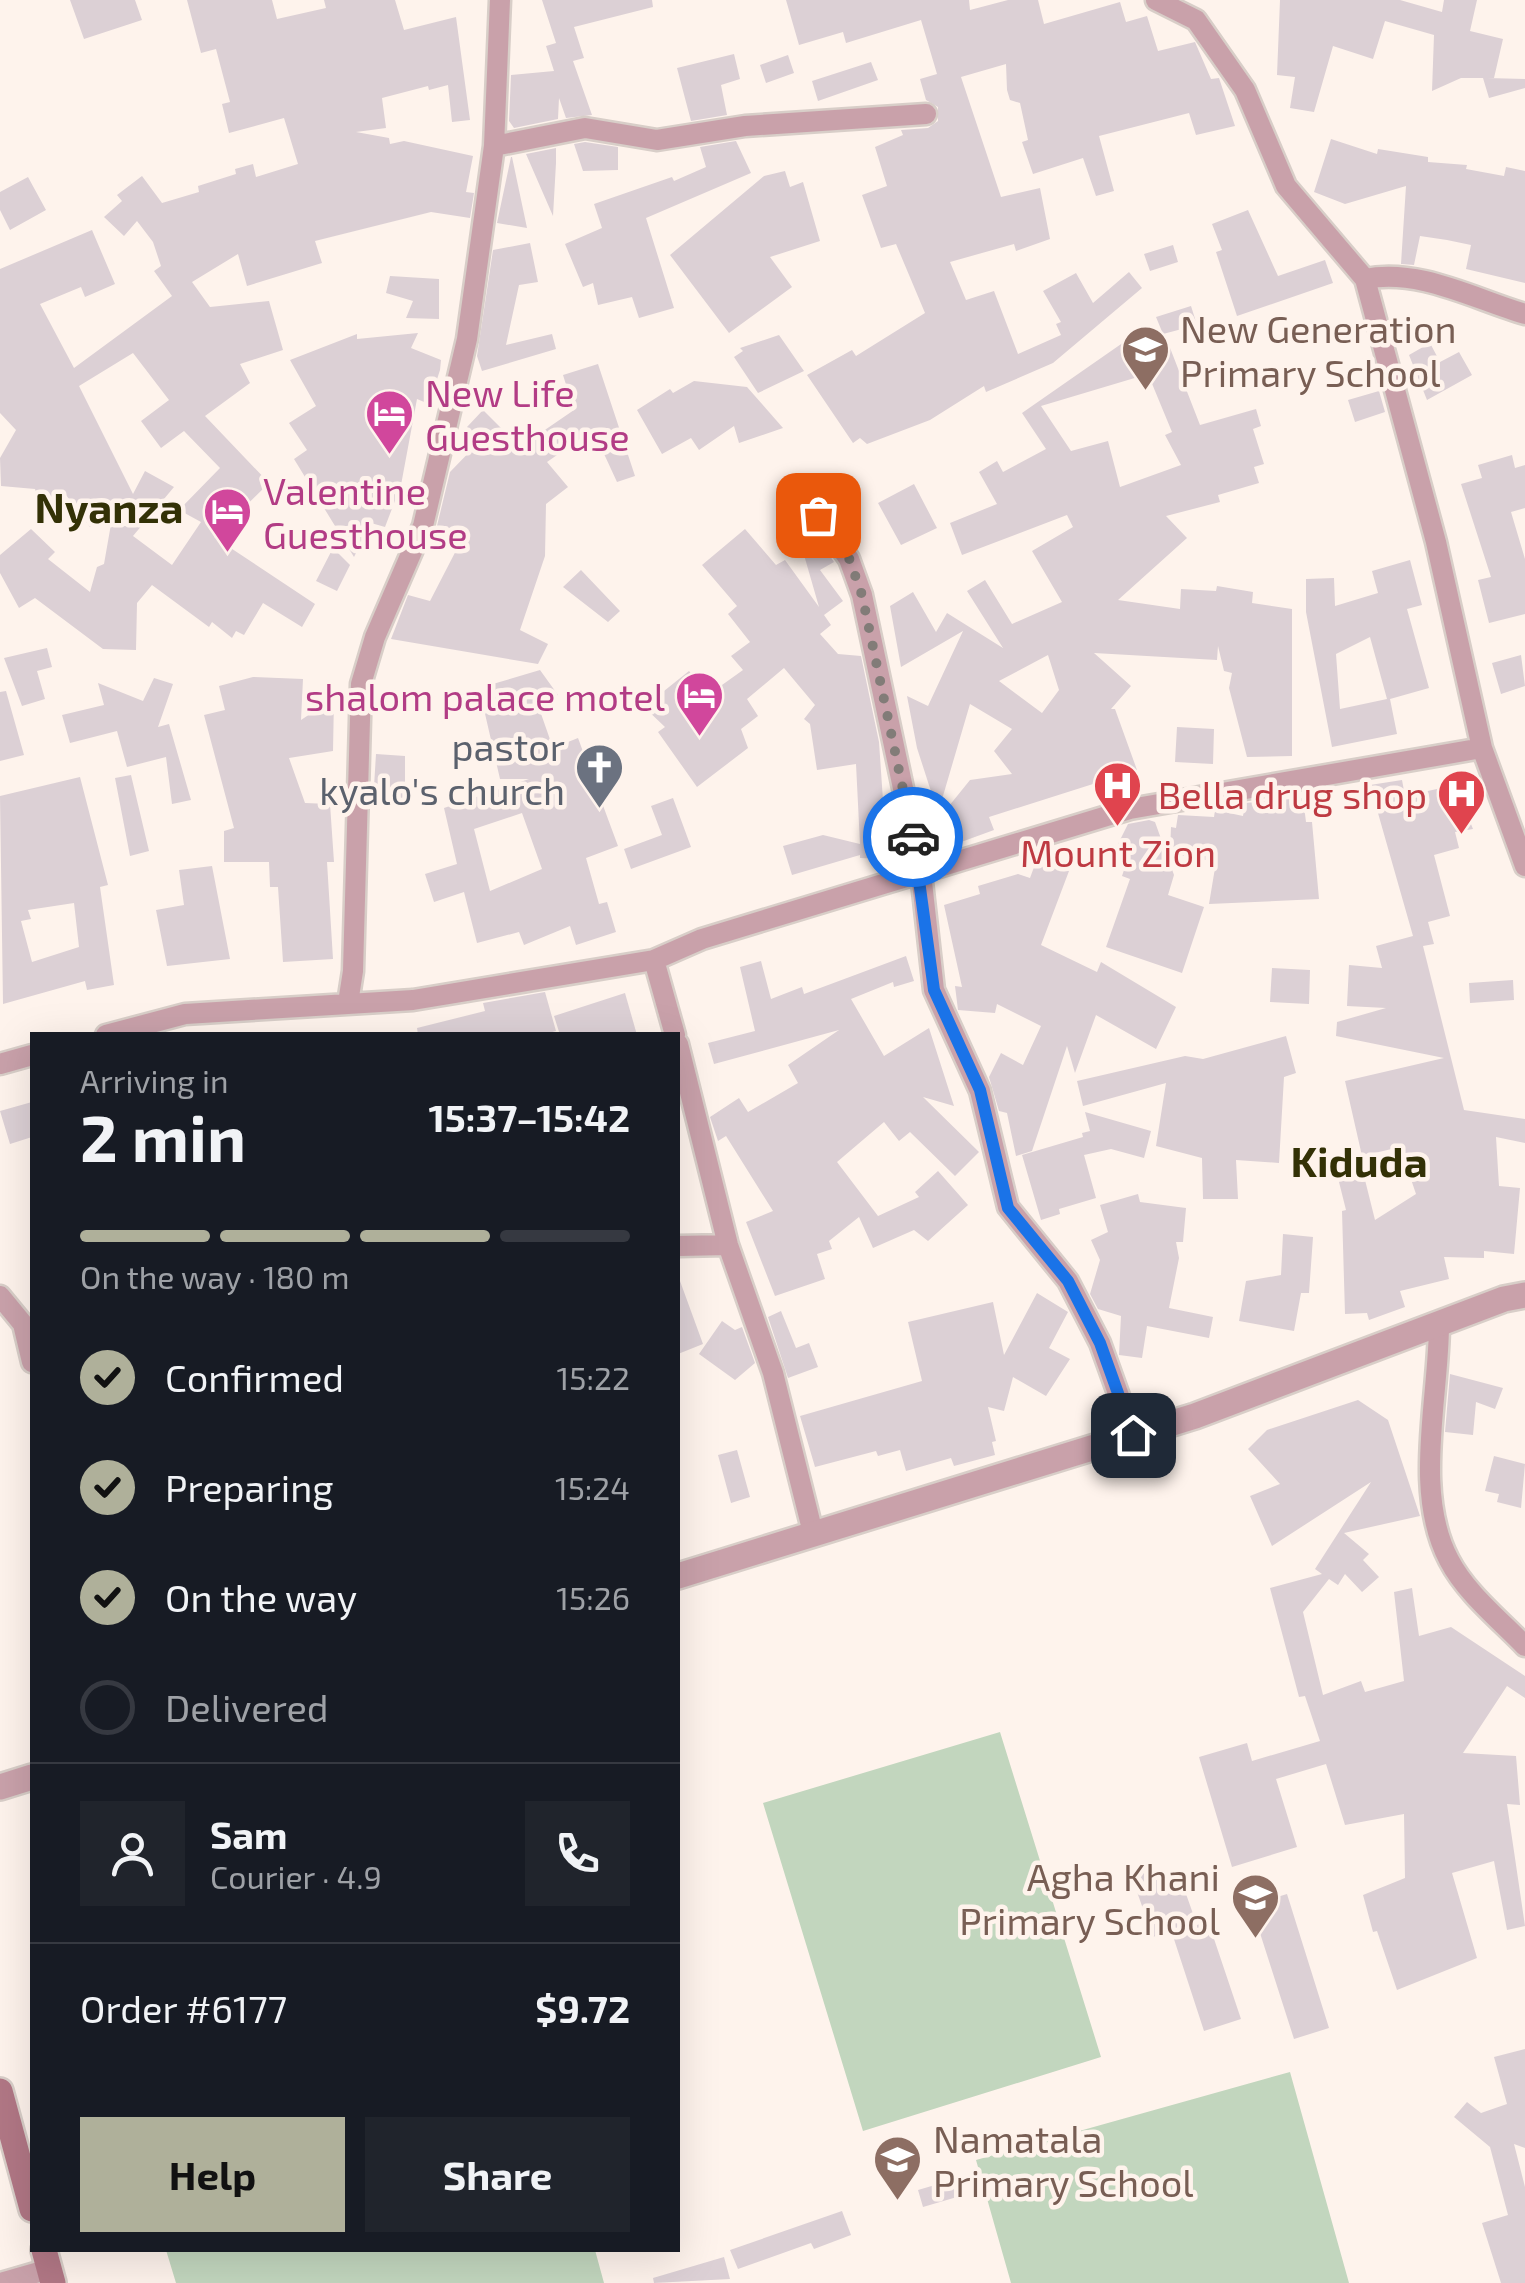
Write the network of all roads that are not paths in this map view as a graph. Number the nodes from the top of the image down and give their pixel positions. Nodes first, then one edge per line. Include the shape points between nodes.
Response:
1 (500, 0) edge
2 (1156, 0) edge
3 (926, 114) dead end
4 (494, 146) junction
5 (1365, 279) junction
6 (1525, 314) edge
7 (818, 515) dead end
8 (1482, 748) junction
9 (1524, 869) edge
10 (921, 873) junction
11 (654, 960) junction
12 (348, 1003) junction
13 (117, 1032) edge
14 (674, 1032) edge
15 (680, 1052) edge
16 (30, 1056) edge
17 (0, 1064) edge
18 (728, 1245) junction
19 (680, 1246) edge
20 (0, 1296) edge
21 (1525, 1296) edge
22 (1439, 1324) junction
23 (30, 1354) edge
24 (1133, 1435) junction
25 (813, 1532) junction
26 (680, 1575) edge
27 (1525, 1646) edge
28 (30, 1778) edge
29 (0, 1787) edge
30 (0, 2091) edge
31 (30, 2202) edge
32 (49, 2267) edge
33 (1, 2283) edge

1 - 4 street
2 - 5 street via 1196,20 1244,90 1286,186
3 - 4 street via 745,126 658,140 585,128
4 - 12 street via 467,339 422,526 362,684
5 - 6 street via 1416,277
5 - 8 street via 1436,542
7 - 10 street via 849,558 862,595
8 - 9 street
8 - 10 street via 1130,809
10 - 11 street via 702,939
10 - 24 street via 934,990 980,1090 1008,1208 1068,1281 1100,1343
11 - 12 street via 413,1000
11 - 14 street
12 - 13 street via 185,1014
15 - 18 street
16 - 17 street
18 - 19 street
18 - 25 street via 773,1373
20 - 23 street via 23,1324
21 - 22 street
22 - 24 street
22 - 27 street via 1435,1511 1448,1558
24 - 25 street
25 - 26 street
28 - 29 street
30 - 31 main road
32 - 33 street

